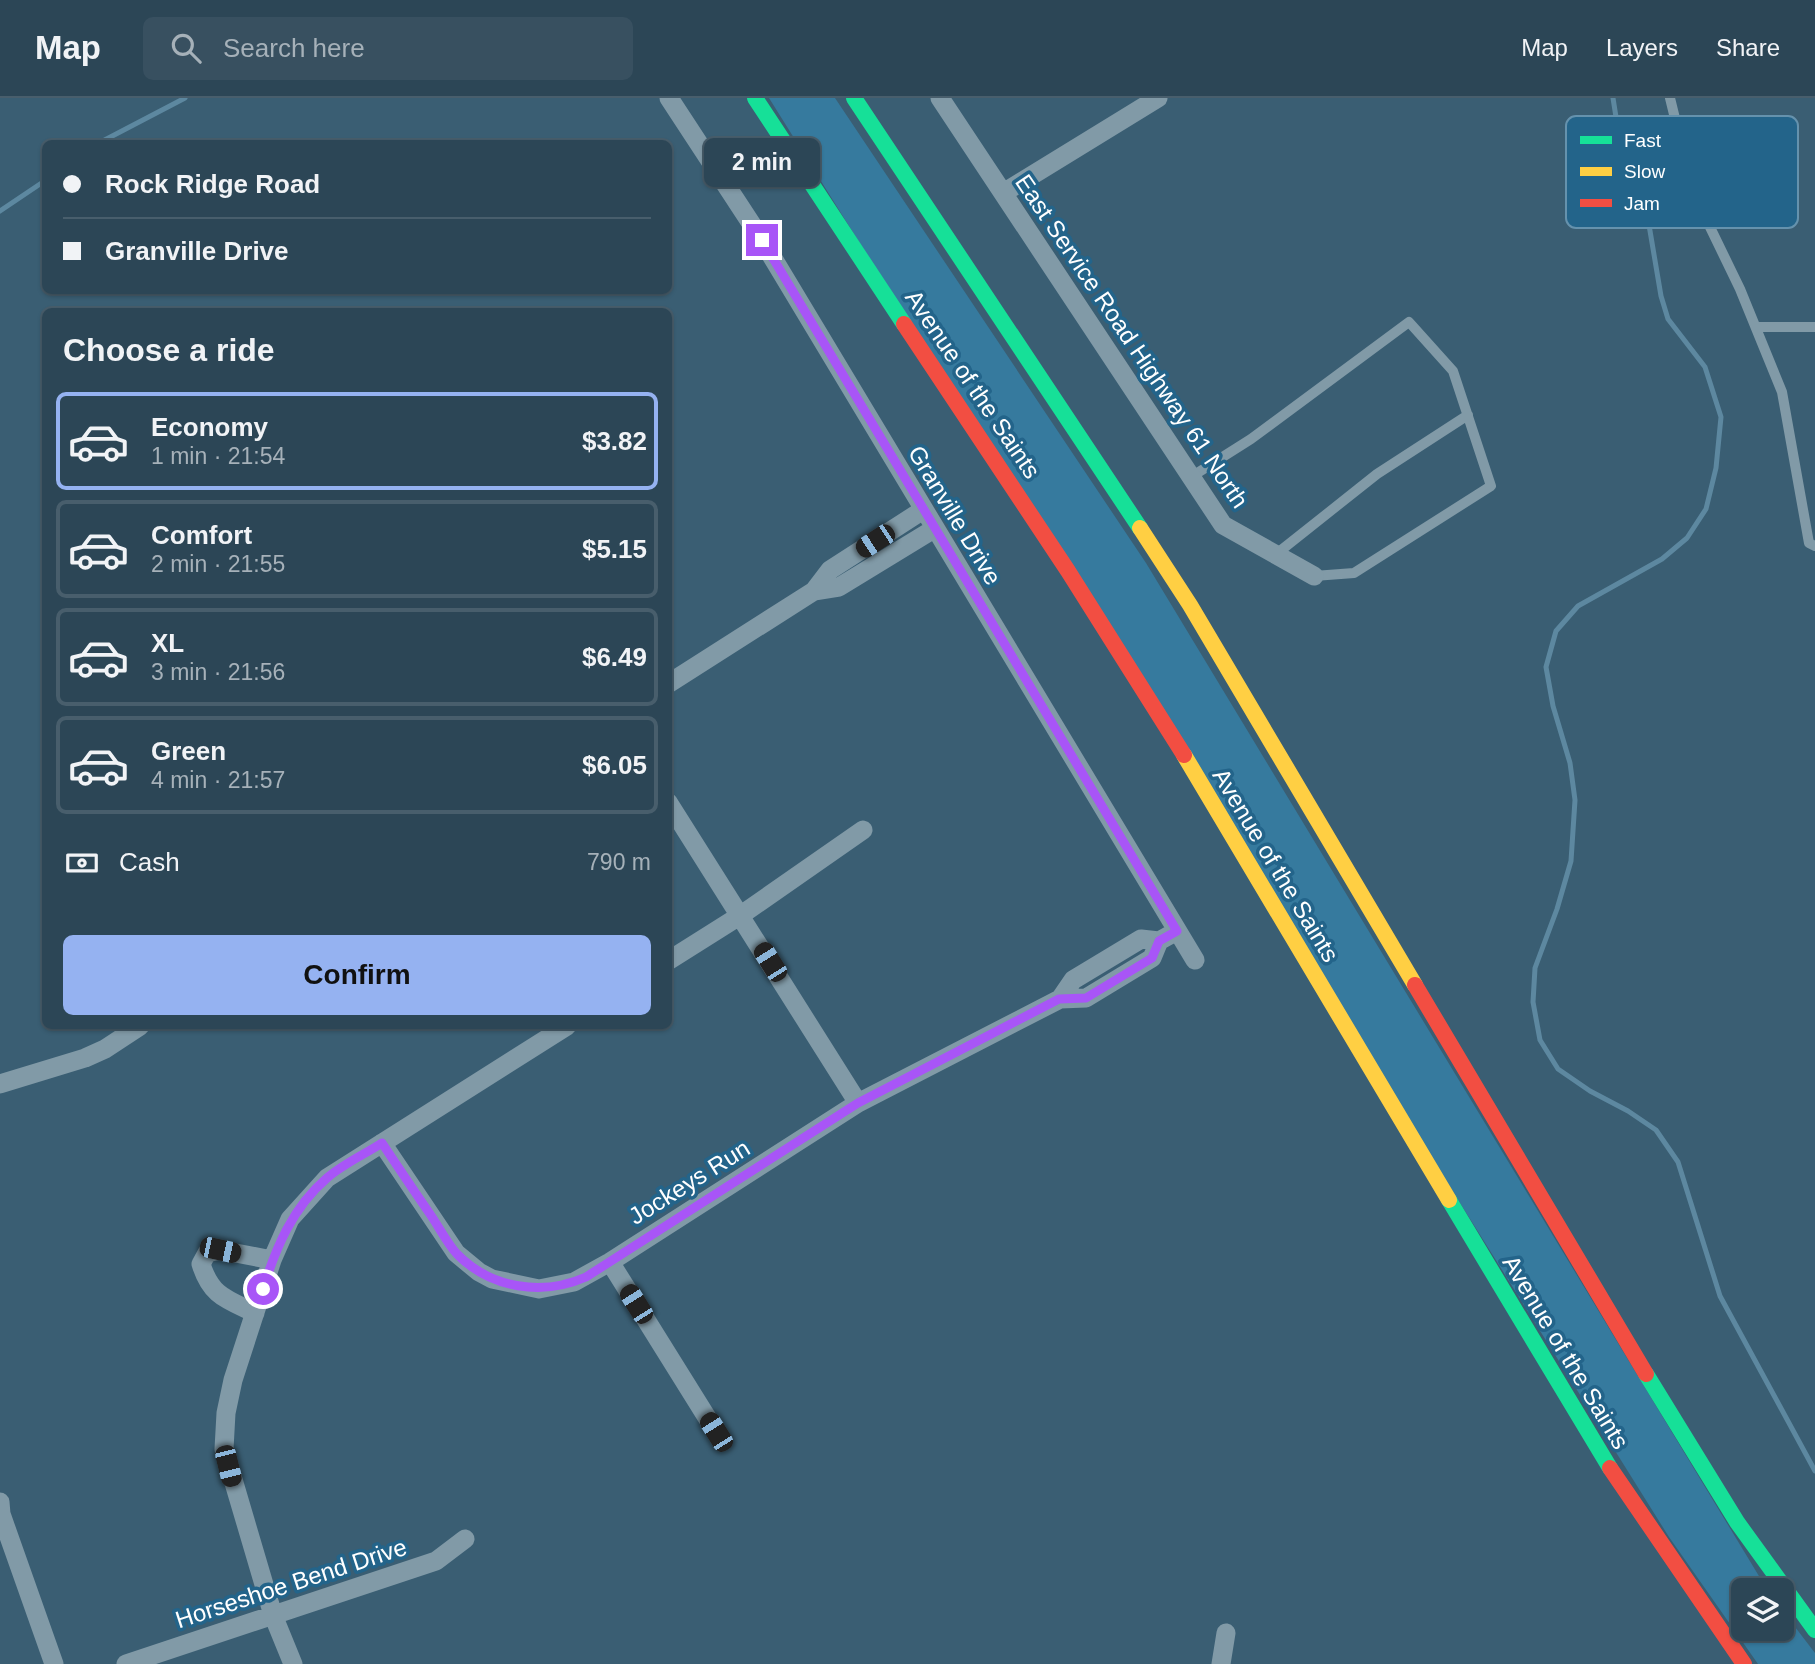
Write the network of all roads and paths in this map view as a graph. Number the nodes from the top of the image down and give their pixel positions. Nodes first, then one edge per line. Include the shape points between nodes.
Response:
1 (669, 98) edge
2 (755, 98) edge
3 (853, 98) edge
4 (940, 98) edge
5 (1158, 98) edge
6 (1670, 98) edge
7 (1674, 116) edge
8 (1003, 193) junction
9 (1710, 228) edge
10 (1756, 327) junction
11 (1815, 327) edge
12 (1468, 415) junction
13 (1191, 477) junction
14 (923, 510) junction
15 (934, 529) junction
16 (1815, 546) edge
17 (1274, 555) junction
18 (1314, 576) joint
19 (814, 591) junction
20 (672, 681) edge
21 (672, 808) edge
22 (863, 830) dead end
23 (741, 915) junction
24 (1177, 931) junction
25 (672, 958) edge
26 (1195, 960) dead end
27 (135, 1029) edge
28 (562, 1029) edge
29 (0, 1084) edge
30 (858, 1103) junction
31 (382, 1143) junction
32 (272, 1260) junction
33 (610, 1262) junction
34 (255, 1313) junction
35 (716, 1432) dead end
36 (0, 1502) edge
37 (466, 1539) dead end
38 (273, 1615) junction
39 (1815, 1630) edge
40 (1226, 1633) dead end
41 (54, 1664) edge
42 (126, 1664) edge
43 (293, 1664) edge
44 (1220, 1664) edge
45 (1744, 1664) edge

1 - 14 street, Granville Drive via 762,240
2 - 45 highway, Avenue of the Saints via 1111,636 1577,1415
3 - 39 highway via 1190,605 1688,1445
4 - 8 street, East Service Road Highway 61 North
5 - 8 street
6 - 7 lane
8 - 13 street, East Service Road Highway 61 North
9 - 10 lane
10 - 11 lane
10 - 16 lane via 1782,392 1809,543
12 - 13 lane via 1453,371 1409,322 1251,439
12 - 17 lane via 1377,474
12 - 18 lane via 1491,485 1354,573
13 - 17 street, East Service Road Highway 61 North via 1223,525
14 - 15 street, Granville Drive
14 - 19 street via 830,570
15 - 19 street via 839,587
15 - 24 street, Granville Drive
17 - 18 street, East Service Road Highway 61 North
19 - 20 street
21 - 23 street
22 - 23 street
23 - 25 street
23 - 30 street
24 - 26 street, Granville Drive
24 - 30 street, Jockeys Run via 1159,941 1152,958 1086,998 1059,999
27 - 29 street via 85,1058
28 - 31 street
30 - 33 street, Jockeys Run
31 - 32 street via 327,1178 290,1219
31 - 33 street, Jockeys Run via 456,1253 492,1279 539,1289 574,1282
32 - 34 street
32 - 34 street via 220,1250 206,1253 201,1264 207,1284
33 - 35 street
34 - 38 street via 233,1380 224,1449
36 - 41 street
37 - 38 street, Horseshoe Bend Drive via 436,1561
38 - 42 street, Horseshoe Bend Drive
38 - 43 street
40 - 44 street

